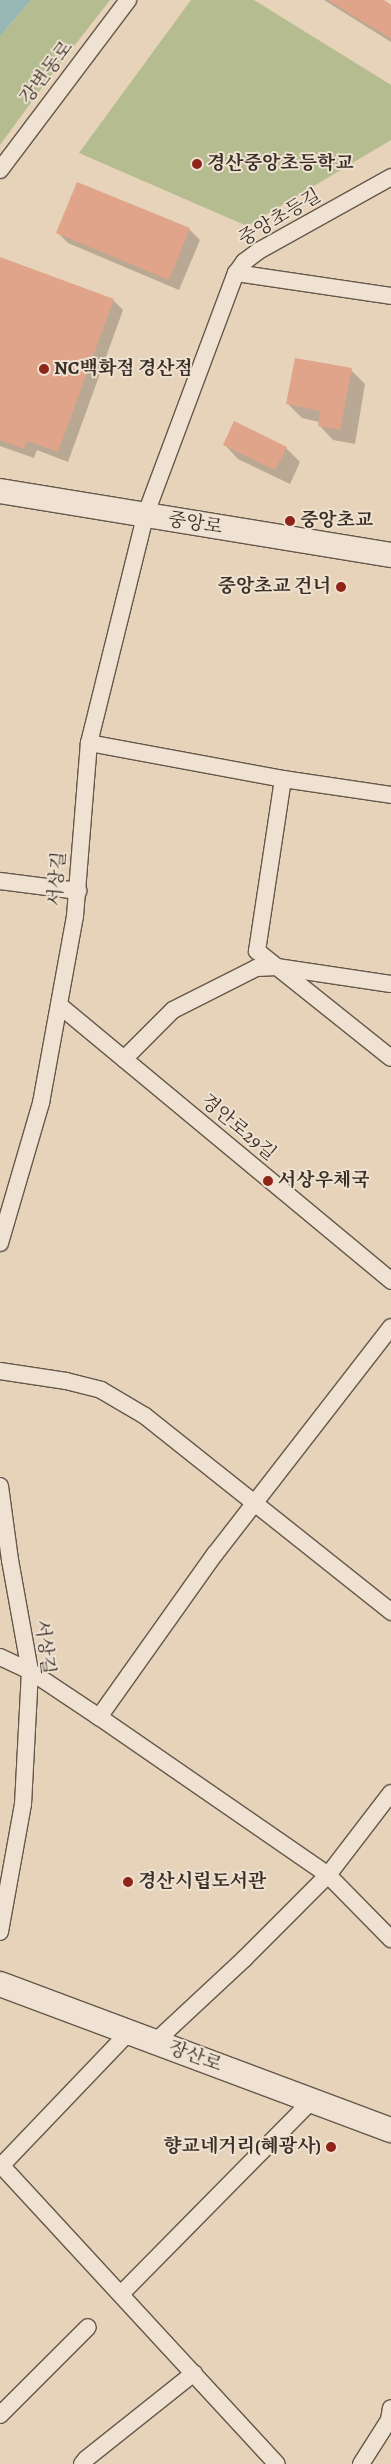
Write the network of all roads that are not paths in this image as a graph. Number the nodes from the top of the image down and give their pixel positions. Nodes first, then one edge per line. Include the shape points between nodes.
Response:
1 (128, 0) edge
2 (0, 170) edge
3 (391, 177) edge
4 (236, 273) junction
5 (391, 296) edge
6 (0, 491) edge
7 (145, 516) junction
8 (391, 555) edge
9 (89, 743) junction
10 (283, 779) junction
11 (391, 795) edge
12 (0, 881) edge
13 (78, 891) junction
14 (277, 967) junction
15 (391, 984) edge
16 (58, 1006) junction
17 (391, 1058) edge
18 (124, 1060) junction
19 (0, 1243) edge
20 (391, 1281) edge
21 (391, 1327) edge
22 (0, 1371) edge
23 (0, 1486) edge
24 (255, 1504) junction
25 (391, 1612) edge
26 (0, 1657) edge
27 (30, 1671) junction
28 (99, 1717) junction
29 (391, 1793) edge
30 (328, 1875) junction
31 (0, 1932) edge
32 (391, 1940) edge
33 (0, 1984) edge
34 (129, 2032) junction
35 (154, 2042) junction
36 (312, 2100) junction
37 (391, 2130) edge
38 (1, 2165) edge
39 (121, 2294) junction
40 (88, 2327) dead end
41 (194, 2373) junction
42 (391, 2408) edge
43 (0, 2415) edge
44 (82, 2464) edge
45 (277, 2464) edge
46 (361, 2464) edge

1 - 2 street, 강변동로
3 - 4 street, 중앙초등길 via 260,250
4 - 5 street
4 - 7 street, 중앙초등길
6 - 7 street, 중앙로
7 - 8 street, 중앙로
7 - 9 street, 서상길
9 - 10 street
9 - 13 street, 서상길
10 - 11 street
10 - 14 street via 258,951
12 - 13 street
13 - 16 street, 서상길
14 - 15 street
14 - 17 street
14 - 18 street via 256,968 172,1010
16 - 18 street, 경안로29길
16 - 19 street, 서상길 via 41,1103
18 - 20 street, 경안로29길
21 - 24 street
22 - 24 street via 101,1390 145,1416
23 - 27 street, 서상길
24 - 25 street
24 - 28 street via 215,1554
26 - 27 street
27 - 28 street
27 - 31 street, 서상길 via 23,1804
28 - 30 street
29 - 30 street
30 - 32 street
30 - 35 street
33 - 34 street, 장산로
34 - 35 street, 장산로
34 - 38 street
35 - 36 street, 장산로
36 - 37 street, 장산로
36 - 39 street
38 - 39 street
39 - 41 street
40 - 43 street
41 - 44 street
41 - 45 street
42 - 46 street via 389,2420

